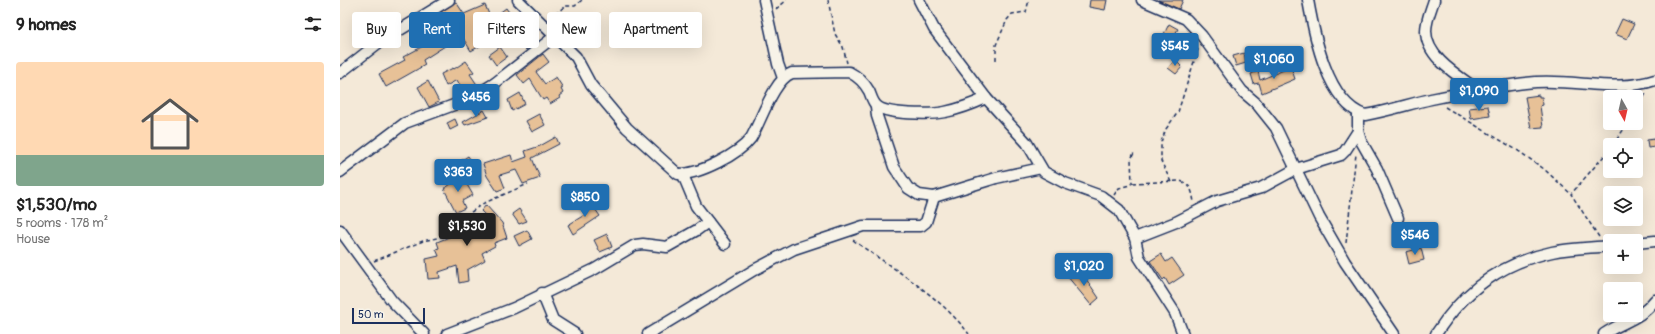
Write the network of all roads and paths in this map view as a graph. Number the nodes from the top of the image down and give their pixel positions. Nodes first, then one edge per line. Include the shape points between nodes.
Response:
1 (449, 0) edge
2 (518, 0) edge
3 (582, 0) edge
4 (764, 0) edge
5 (787, 0) edge
6 (828, 0) edge
7 (919, 0) edge
8 (1029, 0) edge
9 (1142, 0) edge
10 (1308, 0) edge
11 (1434, 0) edge
12 (769, 17) junction
13 (543, 24) junction
14 (547, 28) edge
15 (1202, 36) junction
16 (547, 42) edge
17 (567, 48) edge
18 (996, 60) dead end
19 (849, 72) junction
20 (340, 73) edge
21 (784, 78) junction
22 (1653, 84) edge
23 (1478, 90) junction
24 (986, 98) junction
25 (1431, 99) junction
26 (1643, 99) edge
27 (876, 106) junction
28 (1358, 113) junction
29 (1358, 131) junction
30 (1361, 141) junction
31 (1134, 153) dead end
32 (1603, 157) edge
33 (1041, 168) junction
34 (1296, 169) junction
35 (340, 172) edge
36 (682, 175) junction
37 (1171, 182) junction
38 (1132, 183) junction
39 (528, 184) dead end
40 (1571, 194) junction
41 (934, 197) junction
42 (1111, 202) junction
43 (1195, 212) junction
44 (1398, 218) dead end
45 (708, 222) junction
46 (340, 230) edge
47 (844, 232) junction
48 (1135, 238) junction
49 (1603, 239) edge
50 (1655, 241) edge
51 (1643, 242) edge
52 (724, 244) dead end
53 (1603, 247) edge
54 (1345, 262) junction
55 (365, 265) junction
56 (542, 294) junction
57 (1655, 300) edge
58 (424, 334) edge
59 (447, 334) edge
60 (575, 334) edge
61 (648, 334) edge
62 (968, 334) edge
63 (1182, 334) edge
64 (1394, 334) edge
65 (1436, 334) edge
66 (1604, 334) edge

1 - 20 street via 377,44
2 - 13 street
3 - 13 path via 575,6 565,6
4 - 12 street
5 - 12 path
6 - 19 path via 835,34 843,47
7 - 24 street via 934,28
8 - 18 path via 1026,12 1012,14 1007,20 996,45
9 - 15 street via 1186,19
10 - 28 street via 1316,44 1328,75 1350,107
11 - 23 street via 1426,31 1433,52 1452,71
12 - 21 street via 778,64
13 - 14 street
15 - 34 street via 1242,91 1269,117
15 - 37 path via 1178,112 1166,129 1161,142 1161,161
16 - 35 street via 495,83 470,99 405,123
17 - 36 street via 576,57 591,85 627,128 673,170
19 - 21 street via 792,73
19 - 27 street via 858,76
21 - 36 street via 746,146 730,156
22 - 23 street via 1598,86 1554,81
22 - 26 path
23 - 25 street
24 - 27 street via 966,107 944,112 895,112
24 - 33 street via 1027,143
25 - 28 street via 1376,113
25 - 40 path via 1520,152 1544,169
27 - 41 street via 899,176 908,188 919,195
28 - 29 street
29 - 30 street
29 - 34 street via 1341,155
30 - 44 street via 1377,169
30 - 54 path via 1356,153 1351,187
31 - 38 path via 1131,158
32 - 40 path
33 - 41 street via 996,178
33 - 42 street via 1048,175
34 - 43 street via 1270,184 1217,200
34 - 54 street via 1319,217
36 - 45 street via 696,206
37 - 38 path
37 - 43 path via 1187,183 1193,195
38 - 42 path via 1130,186 1119,188
39 - 55 path via 482,204 470,213 458,230 446,236 397,251
40 - 49 path
41 - 47 street via 926,222 921,226 863,226
42 - 48 street via 1126,219
43 - 48 street
45 - 52 street
45 - 56 street via 667,247 635,245 595,269
46 - 55 street
47 - 61 street via 794,248
47 - 62 path via 932,296 957,319
48 - 63 street via 1139,257 1175,313
50 - 51 street
53 - 65 street via 1554,252 1502,268 1483,280 1455,308
54 - 64 street
55 - 58 street via 392,301
56 - 59 street via 514,308
56 - 60 street via 554,320
57 - 66 street via 1632,321

